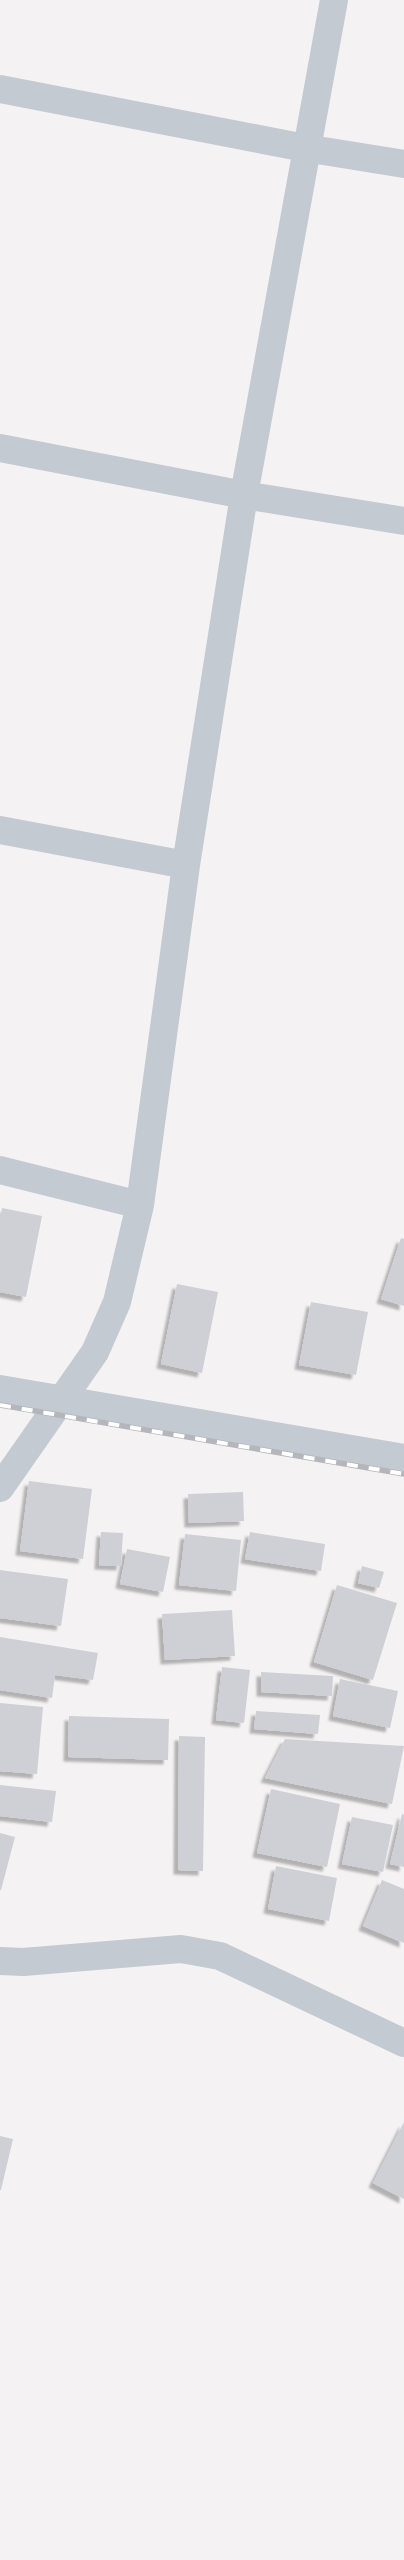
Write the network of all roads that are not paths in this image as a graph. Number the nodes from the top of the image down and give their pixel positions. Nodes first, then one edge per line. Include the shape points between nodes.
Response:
1 (334, 0) edge
2 (0, 89) edge
3 (305, 148) junction
4 (404, 164) edge
5 (0, 448) edge
6 (244, 495) junction
7 (404, 521) edge
8 (0, 830) edge
9 (186, 865) junction
10 (0, 1170) edge
11 (140, 1205) junction
12 (0, 1389) edge
13 (61, 1399) junction
14 (404, 1458) edge
15 (0, 1488) edge
16 (0, 1961) edge
17 (404, 2043) edge

1 - 3 street
2 - 3 street
3 - 4 street
3 - 6 street
5 - 6 street
6 - 7 street
6 - 9 street
8 - 9 street
9 - 11 street
10 - 11 street
11 - 13 street via 117,1302 95,1352
12 - 13 street
13 - 14 street
13 - 15 street
16 - 17 street via 181,1949 220,1956

